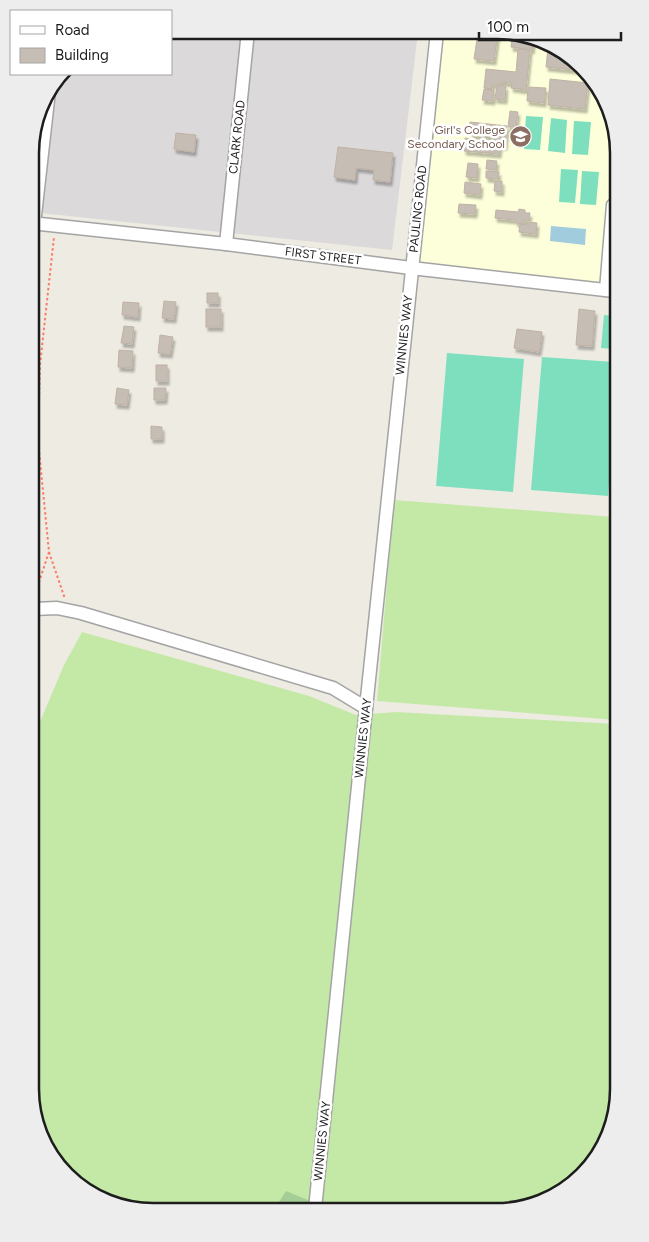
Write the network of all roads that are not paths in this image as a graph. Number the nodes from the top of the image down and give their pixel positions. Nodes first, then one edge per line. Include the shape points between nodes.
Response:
1 (247, 39) edge
2 (435, 39) edge
3 (47, 110) edge
4 (39, 174) edge
5 (39, 224) edge
6 (226, 244) junction
7 (411, 268) junction
8 (610, 290) edge
9 (39, 609) edge
10 (366, 708) junction
11 (316, 1203) edge

1 - 6 street, CLARK ROAD
2 - 7 street, PAULING ROAD
3 - 4 street
5 - 6 street, FIRST STREET
6 - 7 street, FIRST STREET
7 - 8 street, FIRST STREET
7 - 10 street, WINNIES WAY
9 - 10 street via 57,608 90,615 333,688
10 - 11 street, WINNIES WAY

